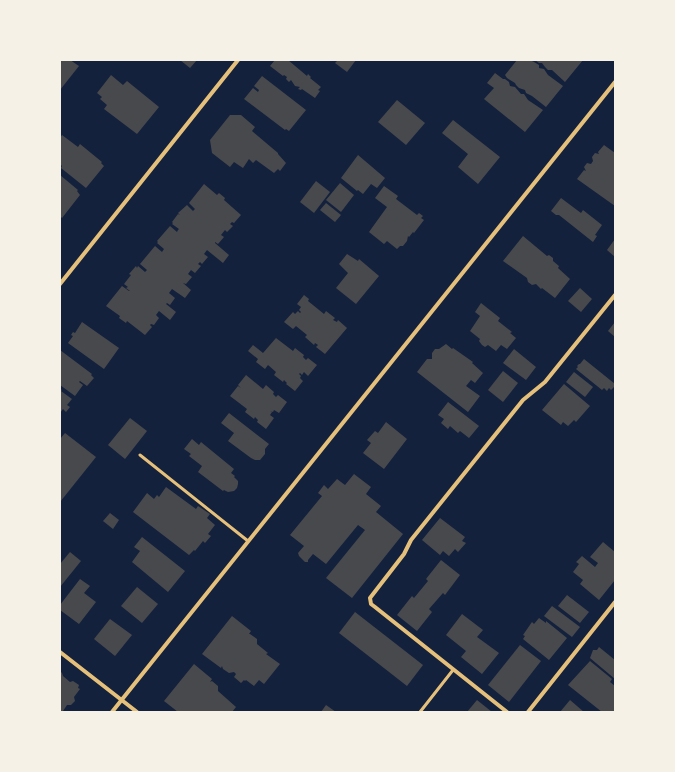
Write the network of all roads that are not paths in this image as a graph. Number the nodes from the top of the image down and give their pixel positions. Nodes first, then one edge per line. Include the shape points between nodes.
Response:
1 (238, 60) edge
2 (615, 82) edge
3 (60, 284) edge
4 (615, 295) edge
5 (140, 455) dead end
6 (248, 542) junction
7 (615, 602) edge
8 (60, 652) edge
9 (453, 670) junction
10 (122, 700) junction
11 (112, 712) edge
12 (137, 712) edge
13 (420, 712) edge
14 (507, 712) edge
15 (528, 712) edge

1 - 3 street
2 - 6 street
4 - 9 street via 545,382 523,400 411,540 404,554 371,596 370,601 374,607
5 - 6 lane
6 - 10 street
7 - 15 street
8 - 10 street
9 - 13 lane
9 - 14 street
10 - 11 street
10 - 12 street

